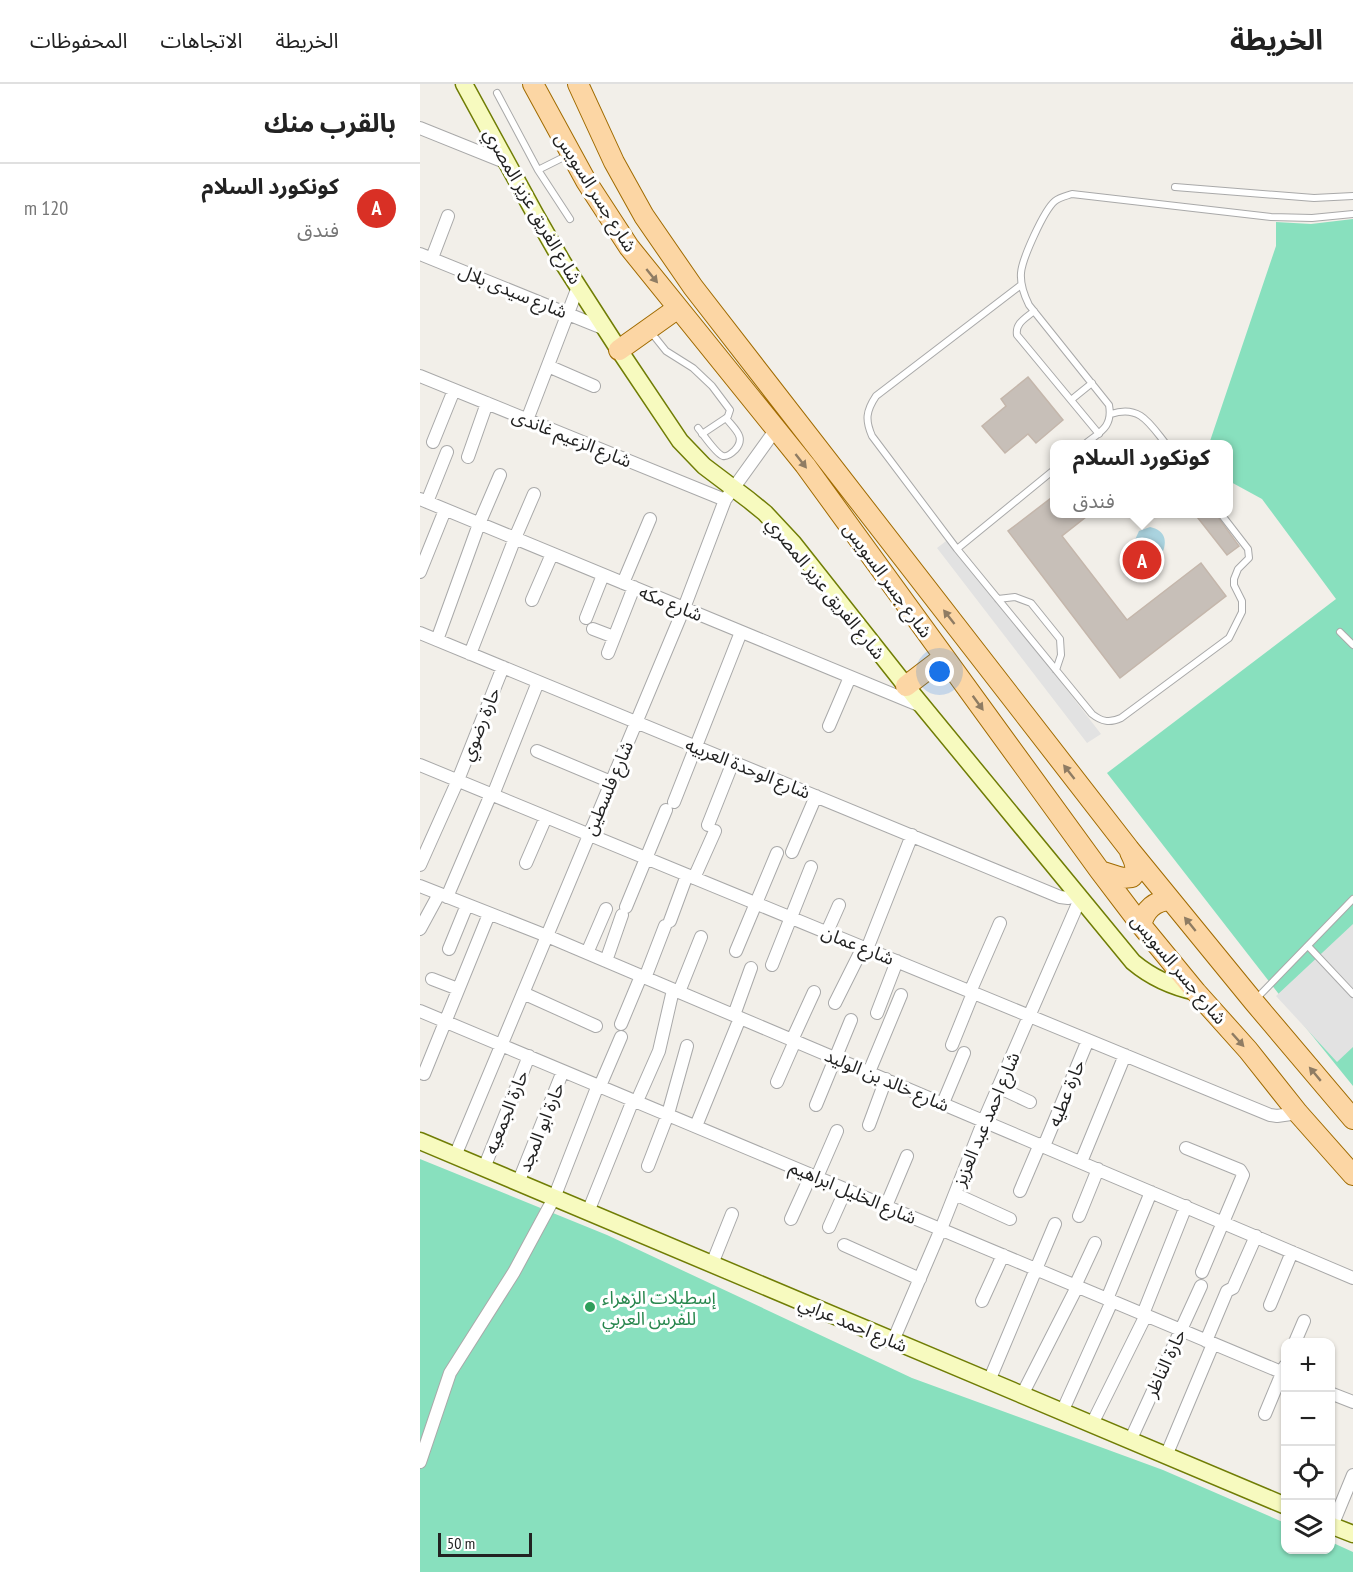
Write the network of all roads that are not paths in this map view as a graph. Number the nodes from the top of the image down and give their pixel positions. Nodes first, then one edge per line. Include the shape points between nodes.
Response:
1 (464, 84) edge
2 (533, 84) edge
3 (578, 84) edge
4 (497, 93) dead end
5 (420, 128) edge
6 (570, 154) junction
7 (507, 163) junction
8 (538, 170) junction
9 (1175, 187) dead end
10 (1353, 196) edge
11 (1353, 214) edge
12 (448, 216) dead end
13 (570, 219) dead end
14 (426, 256) edge
15 (1021, 285) junction
16 (578, 287) junction
17 (678, 308) junction
18 (1034, 311) junction
19 (569, 313) junction
20 (605, 329) junction
21 (649, 329) junction
22 (619, 350) junction
23 (548, 366) junction
24 (420, 376) edge
25 (1092, 383) junction
26 (594, 386) dead end
27 (454, 390) junction
28 (1071, 400) junction
29 (487, 403) junction
30 (1111, 414) junction
31 (726, 418) junction
32 (527, 420) junction
33 (698, 428) dead end
34 (776, 429) junction
35 (702, 434) junction
36 (1099, 434) junction
37 (1091, 440) edge
38 (1163, 440) edge
39 (433, 442) dead end
40 (447, 453) dead end
41 (468, 457) dead end
42 (1050, 473) edge
43 (500, 475) dead end
44 (534, 494) dead end
45 (729, 494) junction
46 (424, 501) edge
47 (445, 510) junction
48 (1225, 518) edge
49 (650, 519) dead end
50 (480, 524) junction
51 (514, 538) junction
52 (957, 549) junction
53 (552, 554) junction
54 (420, 572) edge
55 (603, 575) junction
56 (628, 585) junction
57 (998, 599) junction
58 (532, 600) dead end
59 (684, 608) junction
60 (586, 618) dead end
61 (593, 629) dead end
62 (741, 632) junction
63 (1340, 632) dead end
64 (420, 633) edge
65 (614, 637) junction
66 (437, 640) junction
67 (1353, 645) edge
68 (608, 653) dead end
69 (470, 654) junction
70 (944, 657) junction
71 (503, 667) junction
72 (1056, 670) junction
73 (850, 676) junction
74 (538, 682) junction
75 (906, 686) junction
76 (923, 707) junction
77 (636, 722) junction
78 (829, 726) dead end
79 (696, 747) junction
80 (537, 751) dead end
81 (733, 762) junction
82 (420, 766) edge
83 (458, 780) junction
84 (611, 782) junction
85 (492, 795) junction
86 (816, 796) junction
87 (546, 817) junction
88 (589, 834) junction
89 (912, 835) junction
90 (1129, 849) junction
91 (792, 852) dead end
92 (777, 853) dead end
93 (646, 858) junction
94 (526, 863) dead end
95 (420, 865) edge
96 (811, 867) dead end
97 (1100, 871) junction
98 (691, 876) junction
99 (420, 886) edge
100 (443, 895) junction
101 (1079, 897) junction
102 (1353, 899) edge
103 (1170, 900) junction
104 (756, 903) junction
105 (467, 905) junction
106 (839, 905) dead end
107 (606, 909) dead end
108 (489, 914) junction
109 (791, 917) junction
110 (1000, 923) dead end
111 (1141, 925) junction
112 (420, 929) edge
113 (827, 933) junction
114 (547, 936) junction
115 (701, 937) dead end
116 (1308, 946) junction
117 (865, 948) junction
118 (449, 949) dead end
119 (736, 951) dead end
120 (587, 953) junction
121 (606, 961) junction
122 (897, 961) junction
123 (772, 964) dead end
124 (752, 968) dead end
125 (643, 977) junction
126 (432, 979) dead end
127 (458, 989) junction
128 (676, 991) junction
129 (814, 992) dead end
130 (972, 992) junction
131 (1196, 992) junction
132 (523, 993) junction
133 (1353, 994) edge
134 (901, 995) dead end
135 (1254, 1002) junction
136 (835, 1004) dead end
137 (420, 1011) edge
138 (877, 1013) dead end
139 (1030, 1016) junction
140 (737, 1017) junction
141 (851, 1020) dead end
142 (445, 1022) junction
143 (596, 1026) dead end
144 (794, 1040) junction
145 (1088, 1040) junction
146 (502, 1045) junction
147 (952, 1045) dead end
148 (687, 1046) dead end
149 (964, 1053) dead end
150 (1125, 1055) junction
151 (529, 1056) junction
152 (836, 1058) junction
153 (563, 1071) junction
154 (869, 1072) junction
155 (424, 1074) dead end
156 (886, 1079) junction
157 (777, 1082) dead end
158 (599, 1086) junction
159 (999, 1087) junction
160 (635, 1101) junction
161 (1030, 1102) dead end
162 (943, 1103) junction
163 (816, 1105) dead end
164 (1298, 1113) junction
165 (668, 1114) junction
166 (1353, 1119) edge
167 (984, 1120) junction
168 (869, 1125) dead end
169 (696, 1126) junction
170 (837, 1131) dead end
171 (420, 1141) edge
172 (1042, 1145) junction
173 (1186, 1148) dead end
174 (455, 1156) junction
175 (907, 1156) dead end
176 (1081, 1162) junction
177 (648, 1166) dead end
178 (484, 1168) junction
179 (1098, 1169) junction
180 (1353, 1175) edge
181 (814, 1176) junction
182 (518, 1183) junction
183 (846, 1189) junction
184 (1020, 1191) dead end
185 (1151, 1192) junction
186 (955, 1194) junction
187 (554, 1198) junction
188 (886, 1206) junction
189 (1186, 1206) junction
190 (588, 1212) junction
191 (732, 1214) dead end
192 (1079, 1215) dead end
193 (791, 1219) dead end
194 (1010, 1219) dead end
195 (1223, 1222) junction
196 (1055, 1224) dead end
197 (829, 1227) dead end
198 (941, 1229) junction
199 (1256, 1236) junction
200 (1095, 1243) dead end
201 (844, 1245) dead end
202 (1292, 1252) junction
203 (1003, 1255) junction
204 (712, 1264) junction
205 (1036, 1269) junction
206 (1202, 1272) dead end
207 (1353, 1278) edge
208 (920, 1279) junction
209 (1076, 1286) junction
210 (1201, 1286) dead end
211 (1109, 1300) junction
212 (982, 1301) dead end
213 (1270, 1305) dead end
214 (1145, 1315) junction
215 (1304, 1321) dead end
216 (1181, 1330) junction
217 (1297, 1338) edge
218 (893, 1341) junction
219 (1210, 1342) junction
220 (1281, 1370) edge
221 (1281, 1378) edge
222 (989, 1381) junction
223 (1022, 1395) junction
224 (1335, 1395) edge
225 (1353, 1402) edge
226 (1062, 1412) junction
227 (1265, 1414) dead end
228 (1092, 1424) junction
229 (1130, 1440) junction
230 (1166, 1456) junction
231 (420, 1462) edge
232 (1353, 1475) edge
233 (1281, 1504) edge
234 (1335, 1516) edge
235 (1335, 1527) edge
236 (1353, 1534) edge

1 - 7 street, شارع الفريق عزيز المصري
2 - 6 main road, شارع جسر السويس
90 -> 3 main road, شارع جسر السويس via 693,286 644,216
4 - 8 lane
5 - 7 street
6 - 8 lane
6 -> 17 main road, شارع جسر السويس via 630,248
7 - 16 street, شارع الفريق عزيز المصري
8 - 13 lane
9 - 10 lane via 1314,198
11 - 15 lane via 1281,218 1072,194 1050,207 1026,254
12 - 14 street
14 - 19 street, شارع سيدى بلال
15 - 18 lane
15 - 52 lane via 876,396 867,415 872,436
16 - 19 street
16 - 20 street, شارع الفريق عزيز المصري
17 - 21 main road
17 - 34 main road, شارع جسر السويس
18 - 25 lane
18 - 28 lane via 1020,322 1017,335
19 - 20 street, شارع سيدى بلال
19 - 23 street
20 - 22 street, شارع الفريق عزيز المصري
21 - 22 main road
21 - 31 lane via 666,351 712,386 730,410
22 - 45 street, شارع الفريق عزيز المصري via 680,441
23 - 26 street
23 - 32 street
24 - 27 street, شارع الزعيم غاندى
25 - 28 lane
25 - 30 lane
27 - 29 street, شارع الزعيم غاندى
27 - 39 street
28 - 36 lane
29 - 32 street, شارع الزعيم غاندى
29 - 41 street
30 - 36 lane
30 - 38 lane via 1137,413
31 - 35 lane
31 - 35 lane via 741,440 729,455 718,453
32 - 45 street, شارع الزعيم غاندى
33 - 35 lane
34 - 45 street, شارع فلسطين
34 -> 70 main road, شارع جسر السويس
36 - 37 lane
40 - 46 street
42 - 52 lane
43 - 50 street
44 - 51 street
45 - 59 street, شارع فلسطين
45 - 75 street, شارع الفريق عزيز المصري via 765,513 793,543
46 - 47 street, شارع مكه
47 - 50 street, شارع مكه
47 - 54 street
48 - 72 lane via 1249,553 1234,579 1242,612 1225,642 1114,721 1092,714
49 - 56 street
50 - 51 street, شارع مكه
50 - 66 street
51 - 53 street, شارع مكه
51 - 69 street
52 - 57 lane
53 - 55 street, شارع مكه
53 - 58 street
55 - 56 street, شارع مكه
55 - 60 street
56 - 59 street, شارع مكه
56 - 65 street
57 - 72 lane
57 - 72 lane via 1015,597 1031,603 1060,639 1062,655
59 - 62 street, شارع مكه
59 - 77 street, شارع فلسطين
61 - 65 street
62 - 73 street, شارع مكه
62 - 79 street
63 - 67 lane
64 - 66 street, شارع الوحدة العربيه
65 - 68 street
66 - 69 street, شارع الوحدة العربيه
69 - 71 street, شارع الوحدة العربيه
70 - 75 main road
70 -> 97 main road, شارع جسر السويس
71 - 74 street, شارع الوحدة العربيه
71 - 83 street, حارة رضوي
73 - 76 street, شارع مكه
73 - 78 street
74 - 77 street, شارع الوحدة العربيه
74 - 85 street
75 - 76 street, شارع الفريق عزيز المصري
76 - 101 street, شارع الفريق عزيز المصري
77 - 79 street, شارع الوحدة العربيه
77 - 84 street, شارع فلسطين
79 - 81 street, شارع الوحدة العربيه
79 - 93 street
80 - 84 street
81 - 86 street, شارع الوحدة العربيه
81 - 98 street
82 - 83 street, شارع عمان
83 - 85 street, شارع عمان
83 - 95 street, حارة رضوي
84 - 88 street, شارع فلسطين
85 - 87 street, شارع عمان
85 - 100 street
86 - 89 street, شارع الوحدة العربيه
86 - 91 street
87 - 88 street, شارع عمان
87 - 94 street
88 - 93 street, شارع عمان
88 - 114 street, شارع فلسطين
89 - 101 street, شارع الوحدة العربيه via 1060,897
89 - 117 street
90 - 97 main road via 1135,866 1132,877
90 - 103 main road, شارع جسر السويس
92 - 104 street
93 - 98 street, شارع عمان
93 - 121 street
96 - 109 street
97 - 111 main road, شارع جسر السويس
98 - 104 street, شارع عمان
98 - 125 street
99 - 100 street, شارع خالد بن الوليد
100 - 105 street, شارع خالد بن الوليد
100 - 112 street
101 - 131 street, شارع الفريق عزيز المصري via 1132,962 1159,980
101 - 139 street, شارع احمد عبد العزيز
102 - 116 lane
103 - 111 main road via 1151,907
135 -> 103 main road, شارع جسر السويس
104 - 109 street, شارع عمان
104 - 119 street
105 - 108 street, شارع خالد بن الوليد
105 - 118 street
106 - 113 street
107 - 120 street
108 - 114 street, شارع خالد بن الوليد
108 - 127 street
109 - 113 street, شارع عمان
109 - 123 street
110 - 130 street
111 - 131 main road, شارع جسر السويس
113 - 117 street, شارع عمان
114 - 120 street, شارع خالد بن الوليد
114 - 132 street, شارع فلسطين
115 - 128 street
116 - 133 lane
116 - 135 lane
117 - 122 street, شارع عمان
117 - 136 street
120 - 121 street, شارع خالد بن الوليد
121 - 125 street, شارع خالد بن الوليد
122 - 130 street, شارع عمان
122 - 138 street
124 - 140 street
125 - 128 street, شارع خالد بن الوليد
125 - 158 street
126 - 127 street
127 - 142 street
128 - 140 street, شارع خالد بن الوليد
128 - 160 street via 659,1051
129 - 144 street
130 - 139 street, شارع عمان
130 - 147 street
131 -> 164 main road, شارع جسر السويس
132 - 143 street
132 - 146 street, شارع فلسطين
134 - 154 street
166 -> 135 main road, شارع جسر السويس
137 - 142 street, شارع الخليل ابراهيم
139 - 145 street, شارع عمان
139 - 159 street, شارع احمد عبد العزيز
140 - 144 street, شارع خالد بن الوليد
140 - 169 street
141 - 152 street
142 - 146 street, شارع الخليل ابراهيم
142 - 155 street
144 - 152 street, شارع خالد بن الوليد
144 - 157 street
145 - 150 street, شارع عمان
145 - 172 street, حارة عطيه
146 - 151 street, شارع الخليل ابراهيم
146 - 174 street, شارع فلسطين
148 - 165 street
149 - 162 street
150 - 164 street, شارع عمان via 1270,1115
150 - 176 street
151 - 153 street, شارع الخليل ابراهيم
151 - 178 street, حارة الجمعيه
152 - 154 street, شارع خالد بن الوليد
152 - 163 street
153 - 158 street, شارع الخليل ابراهيم
153 - 182 street, حارة ابو المجد
154 - 156 street, شارع خالد بن الوليد
156 - 162 street, شارع خالد بن الوليد
156 - 168 street
158 - 160 street, شارع الخليل ابراهيم
158 - 187 street
159 - 161 street
159 - 167 street, شارع احمد عبد العزيز
160 - 165 street, شارع الخليل ابراهيم
160 - 190 street
162 - 167 street, شارع خالد بن الوليد
164 - 180 main road, شارع جسر السويس
165 - 169 street, شارع الخليل ابراهيم
165 - 177 street
167 - 172 street, شارع خالد بن الوليد
167 - 186 street, شارع احمد عبد العزيز
169 - 181 street, شارع الخليل ابراهيم
170 - 181 street
171 - 174 street, شارع احمد عرابي
172 - 176 street, شارع خالد بن الوليد
172 - 184 street, حارة عطيه
173 - 195 street via 1242,1172
174 - 178 street, شارع احمد عرابي
175 - 188 street
176 - 179 street, شارع خالد بن الوليد
178 - 182 street, شارع احمد عرابي
179 - 185 street, شارع خالد بن الوليد
179 - 192 street
181 - 183 street, شارع الخليل ابراهيم
181 - 193 street
182 - 187 street, شارع احمد عرابي
183 - 188 street, شارع الخليل ابراهيم
183 - 197 street
185 - 189 street, شارع خالد بن الوليد
185 - 211 street
186 - 194 street
186 - 198 street, شارع احمد عبد العزيز
187 - 190 street, شارع احمد عرابي
187 - 231 street via 514,1272 450,1373
188 - 198 street, شارع الخليل ابراهيم
189 - 195 street, شارع خالد بن الوليد
189 - 214 street
190 - 204 street, شارع احمد عرابي
191 - 204 street
195 - 199 street, شارع خالد بن الوليد
195 - 206 street
196 - 205 street
198 - 203 street, شارع الخليل ابراهيم
198 - 208 street, شارع احمد عبد العزيز
199 - 202 street, شارع خالد بن الوليد
199 - 219 street via 1233,1288 1227,1291
200 - 209 street
201 - 208 street
202 - 207 street, شارع خالد بن الوليد
202 - 213 street
203 - 205 street, شارع الخليل ابراهيم
203 - 212 street
204 - 218 street, شارع احمد عرابي
205 - 209 street, شارع الخليل ابراهيم
205 - 222 street
208 - 218 street, شارع احمد عبد العزيز
209 - 211 street, شارع الخليل ابراهيم
209 - 223 street
210 - 216 street, حارة الناظر
211 - 214 street, شارع الخليل ابراهيم
211 - 226 street
214 - 216 street, شارع الخليل ابراهيم
214 - 228 street
215 - 217 street
216 - 219 street, شارع الخليل ابراهيم
216 - 229 street, حارة الناظر
218 - 222 street, شارع احمد عرابي
219 - 220 street, شارع الخليل ابراهيم
219 - 230 street
221 - 227 street
222 - 223 street, شارع احمد عرابي
223 - 226 street, شارع احمد عرابي
224 - 225 street
226 - 228 street, شارع احمد عرابي
228 - 229 street, شارع احمد عرابي
229 - 230 street, شارع احمد عرابي
230 - 233 street, شارع احمد عرابي
232 - 234 street
235 - 236 street

